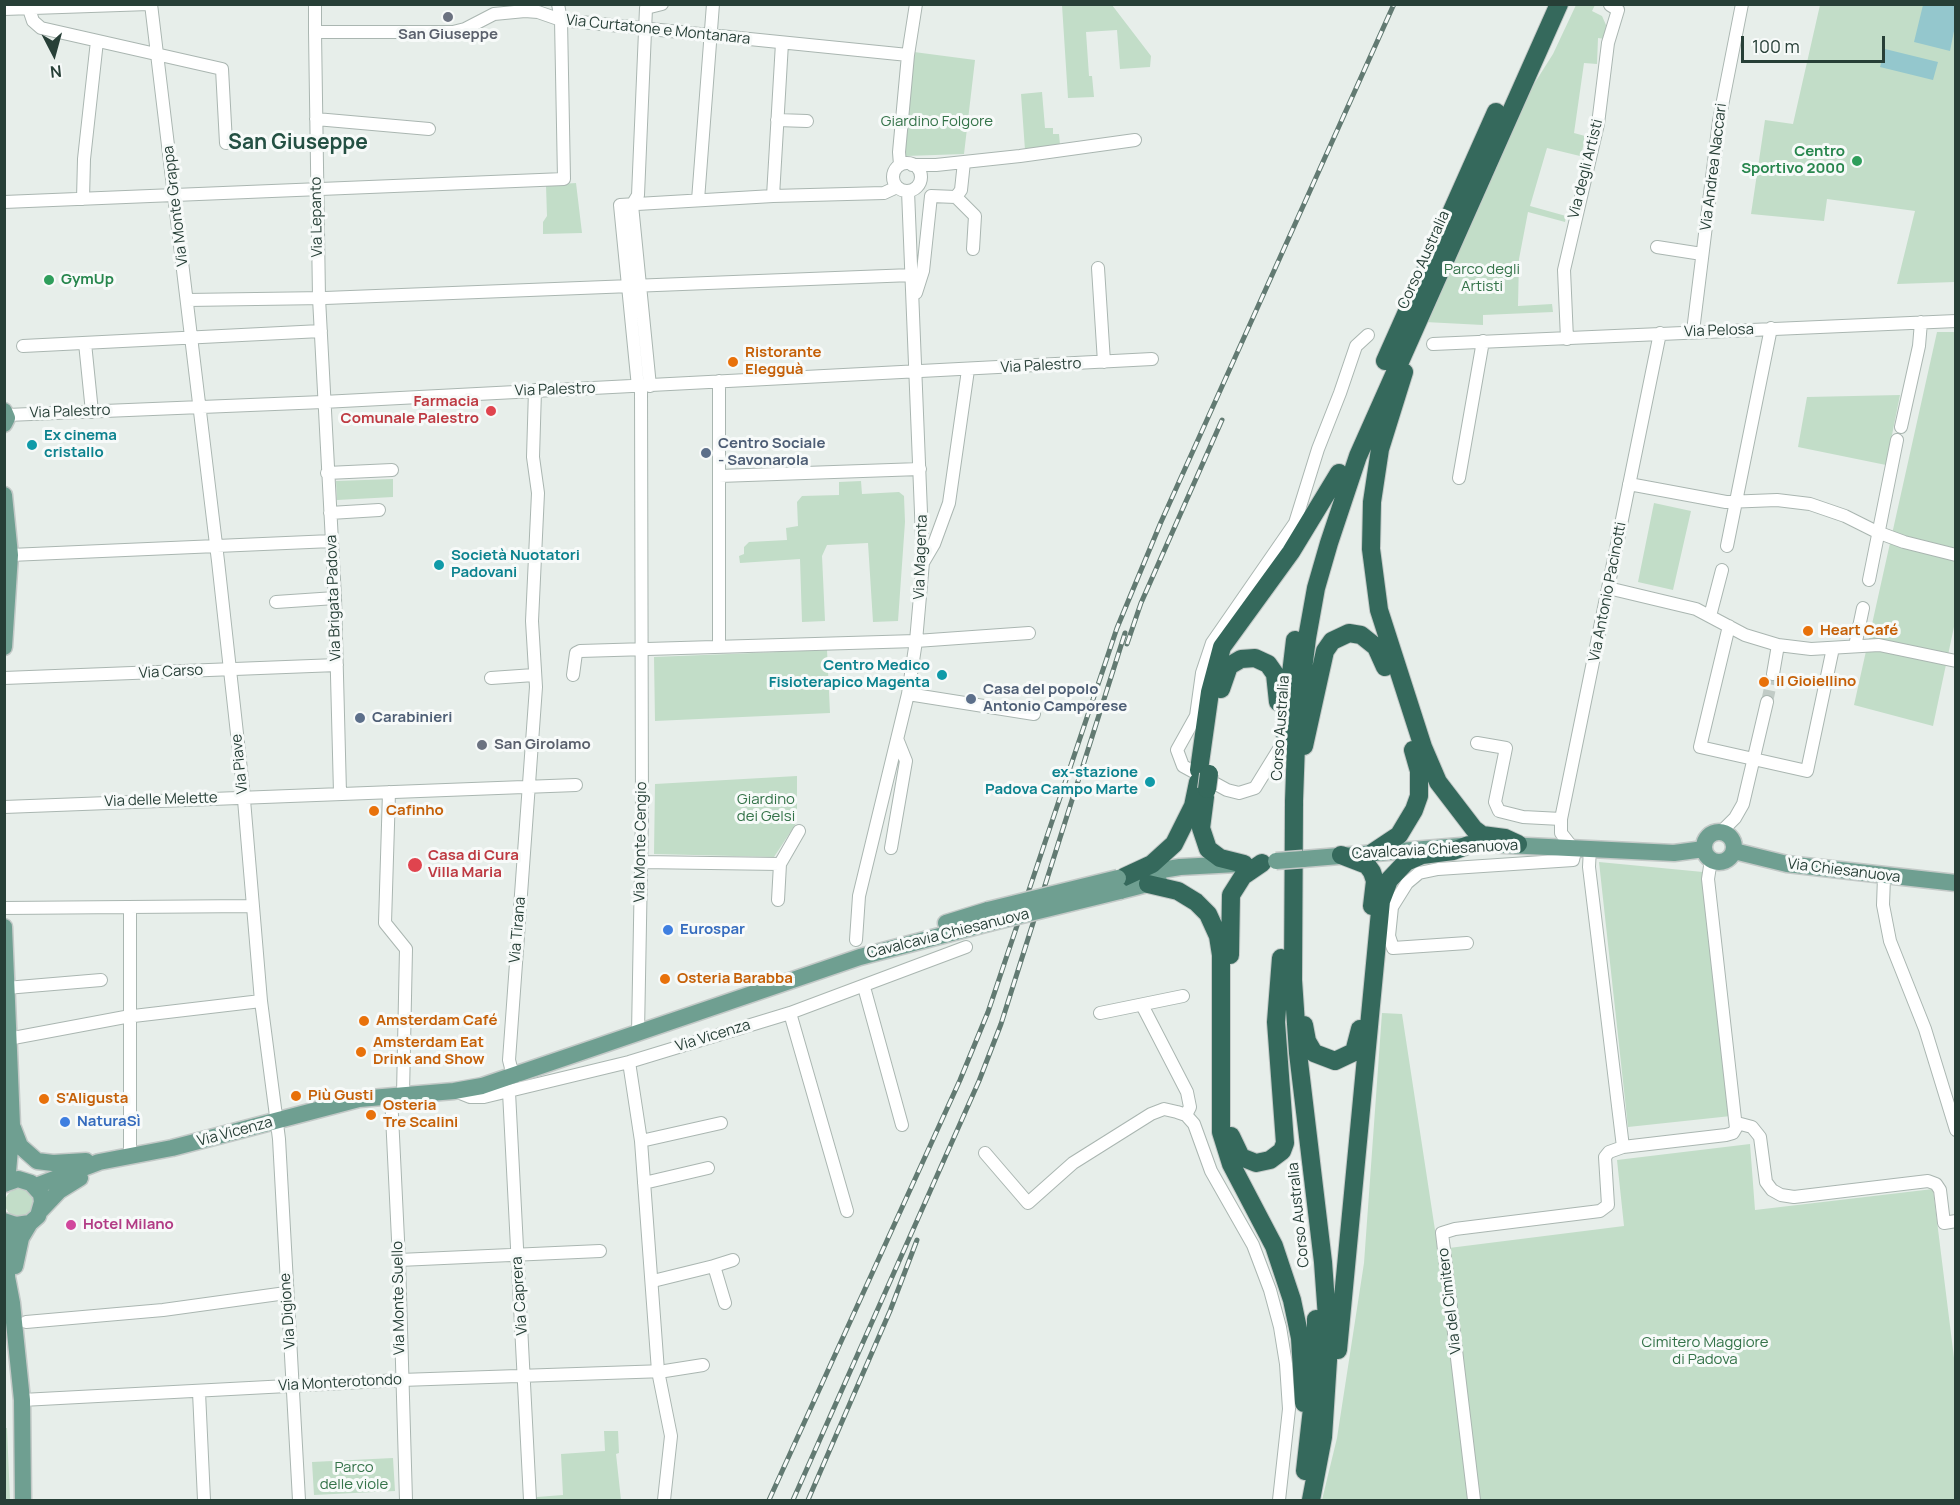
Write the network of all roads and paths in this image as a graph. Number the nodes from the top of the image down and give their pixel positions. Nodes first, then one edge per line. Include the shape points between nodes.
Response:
1 (150, 4) edge
2 (315, 4) edge
3 (558, 4) edge
4 (662, 4) edge
5 (713, 4) edge
6 (916, 4) edge
7 (1546, 4) edge
8 (1559, 4) edge
9 (1742, 4) edge
10 (1616, 6) edge
11 (4, 9) edge
12 (29, 9) junction
13 (561, 20) junction
14 (645, 29) junction
15 (315, 32) junction
16 (710, 35) junction
17 (97, 42) junction
18 (782, 43) junction
19 (158, 55) junction
20 (908, 55) junction
21 (316, 119) junction
22 (777, 120) junction
23 (807, 121) dead end
24 (429, 129) dead end
25 (1135, 140) dead end
26 (226, 144) dead end
27 (964, 162) junction
28 (906, 165) junction
29 (936, 165) junction
30 (920, 178) junction
31 (316, 189) junction
32 (903, 189) junction
33 (175, 194) junction
34 (773, 196) junction
35 (957, 197) junction
36 (83, 199) junction
37 (698, 200) junction
38 (4, 202) edge
39 (626, 205) junction
40 (1657, 247) dead end
41 (973, 249) dead end
42 (1702, 254) junction
43 (1098, 268) dead end
44 (912, 275) junction
45 (634, 287) junction
46 (1427, 297) junction
47 (319, 298) junction
48 (187, 300) junction
49 (913, 300) junction
50 (1956, 321) edge
51 (1922, 322) junction
52 (1772, 328) junction
53 (321, 331) junction
54 (1694, 332) junction
55 (1660, 333) junction
56 (1368, 335) dead end
57 (191, 338) junction
58 (1567, 339) junction
59 (1483, 341) junction
60 (85, 343) junction
61 (1433, 344) dead end
62 (23, 346) dead end
63 (1152, 359) dead end
64 (1104, 362) junction
65 (968, 370) junction
66 (916, 371) junction
67 (719, 381) junction
68 (643, 386) junction
69 (535, 390) junction
70 (323, 402) junction
71 (199, 408) junction
72 (92, 412) junction
73 (5, 416) edge
74 (1901, 427) dead end
75 (1898, 440) dead end
76 (920, 469) junction
77 (392, 470) dead end
78 (1339, 472) junction
79 (327, 473) junction
80 (719, 476) junction
81 (1459, 478) dead end
82 (1629, 484) junction
83 (4, 495) edge
84 (1736, 502) junction
85 (379, 510) dead end
86 (330, 513) junction
87 (1877, 532) junction
88 (332, 541) junction
89 (1727, 546) dead end
90 (217, 547) junction
91 (10, 555) junction
92 (1956, 555) edge
93 (923, 562) junction
94 (1722, 570) dead end
95 (1869, 580) dead end
96 (1608, 588) junction
97 (335, 598) junction
98 (276, 602) dead end
99 (1863, 608) dead end
100 (1710, 616) junction
101 (1729, 626) junction
102 (1029, 633) dead end
103 (916, 641) junction
104 (1778, 645) junction
105 (719, 646) junction
106 (1855, 646) junction
107 (4, 647) edge
108 (1833, 648) junction
109 (640, 651) junction
110 (1956, 661) edge
111 (337, 665) junction
112 (230, 669) junction
113 (1773, 674) tunnel mouth
114 (534, 675) junction
115 (573, 675) dead end
116 (4, 678) edge
117 (491, 678) dead end
118 (908, 694) junction
119 (1767, 702) tunnel mouth
120 (1034, 714) dead end
121 (898, 741) junction
122 (1284, 741) junction
123 (1477, 743) dead end
124 (1755, 759) junction
125 (1203, 779) junction
126 (576, 785) dead end
127 (530, 786) junction
128 (389, 792) junction
129 (340, 793) junction
130 (243, 796) junction
131 (1294, 801) junction
132 (4, 807) edge
133 (1561, 819) junction
134 (798, 831) dead end
135 (1729, 840) junction
136 (1518, 844) junction
137 (1469, 845) junction
138 (1579, 847) junction
139 (891, 848) dead end
140 (1372, 853) junction
141 (1708, 854) junction
142 (1341, 855) junction
143 (641, 862) junction
144 (1252, 863) junction
145 (780, 864) junction
146 (1884, 877) junction
147 (1121, 882) junction
148 (1956, 883) edge
149 (1148, 884) junction
150 (778, 900) dead end
151 (1292, 905) junction
152 (252, 906) junction
153 (4, 908) edge
154 (130, 908) junction
155 (4, 927) edge
156 (856, 940) dead end
157 (1467, 943) dead end
158 (966, 947) dead end
159 (860, 957) joint
160 (1281, 958) junction
161 (101, 980) dead end
162 (864, 987) junction
163 (6, 988) junction
164 (1183, 996) dead end
165 (261, 1001) junction
166 (1142, 1005) junction
167 (790, 1013) junction
168 (1100, 1013) dead end
169 (132, 1017) junction
170 (638, 1033) junction
171 (8, 1039) junction
172 (629, 1062) junction
173 (518, 1076) junction
174 (454, 1091) junction
175 (509, 1092) junction
176 (397, 1094) junction
177 (1186, 1115) junction
178 (277, 1121) junction
179 (721, 1123) dead end
180 (1737, 1124) junction
181 (12, 1125) junction
182 (902, 1125) dead end
183 (1956, 1130) edge
184 (641, 1141) junction
185 (1623, 1147) junction
186 (172, 1148) junction
187 (11, 1151) junction
188 (985, 1154) dead end
189 (130, 1155) junction
190 (99, 1162) junction
191 (708, 1168) dead end
192 (30, 1183) junction
193 (644, 1183) junction
194 (5, 1184) edge
195 (847, 1211) dead end
196 (35, 1216) junction
197 (4, 1221) edge
198 (1950, 1222) edge
199 (600, 1251) dead end
200 (518, 1254) junction
201 (399, 1260) junction
202 (733, 1260) dead end
203 (714, 1266) junction
204 (5, 1273) edge
205 (653, 1281) junction
206 (286, 1293) junction
207 (12, 1303) junction
208 (725, 1304) dead end
209 (26, 1322) dead end
210 (702, 1365) dead end
211 (658, 1371) junction
212 (524, 1376) junction
213 (401, 1380) junction
214 (293, 1385) junction
215 (199, 1392) junction
216 (22, 1400) junction
217 (1306, 1496) edge
218 (22, 1500) edge
219 (204, 1500) edge
220 (299, 1500) edge
221 (406, 1500) edge
222 (530, 1500) edge
223 (664, 1500) edge
224 (1279, 1500) edge
225 (1474, 1500) edge

1 - 12 street
1 - 19 street, Via Monte Grappa
2 - 15 street, Via Lepanto
3 - 13 street
4 - 14 street via 646,8
5 - 16 street
6 - 20 street
7 - 78 highway, Corso Australia via 1443,228
8 - 46 highway, Corso Australia
9 - 42 street, Via Andrea Naccari via 1725,81
10 - 58 street, Via degli Artisti via 1593,155 1573,222 1564,270
11 - 12 street
12 - 17 street via 33,21 41,28
13 - 14 street, Via Curtatone e Montanara
13 - 15 street, Via Curtatone e Montanara via 537,12 506,12 453,32
13 - 31 street via 564,179
14 - 16 street, Via Curtatone e Montanara
14 - 39 street, Via Monte Cengio via 638,195
15 - 21 street, Via Lepanto
16 - 18 street, Via Curtatone e Montanara
16 - 37 street
17 - 19 street
17 - 36 street
18 - 20 street, Via Curtatone e Montanara
18 - 22 street
19 - 26 street via 222,69
19 - 33 street, Via Monte Grappa
20 - 28 street via 899,152
21 - 24 street
21 - 31 street, Via Lepanto
22 - 23 street
22 - 34 street
25 - 27 street
27 - 29 street
27 - 35 street
28 - 29 street
28 - 30 street via 918,170
28 - 32 street via 893,175
29 - 30 street
30 - 32 street via 915,188
31 - 33 street
31 - 47 street, Via Lepanto
32 - 34 street via 884,194
32 - 44 street, Via Magenta
33 - 36 street
33 - 48 street, Via Monte Grappa
34 - 37 street
35 - 41 street via 975,216
35 - 49 street via 931,196 922,270
36 - 38 street
37 - 39 street
39 - 45 street, Via Monte Cengio
40 - 42 street
42 - 54 street, Via Andrea Naccari
43 - 64 street, Via Palestro
44 - 45 street
44 - 49 street, Via Magenta
45 - 47 street
45 - 68 street, Via Monte Cengio
46 - 131 highway, Corso Australia via 1358,456 1316,588 1301,676
46 - 136 highway via 1385,430 1376,472 1371,518 1374,581 1386,639 1433,772 1474,829 1482,835
47 - 48 street
47 - 53 street, Via Lepanto
48 - 57 street, Via Monte Grappa
49 - 66 street, Via Magenta
50 - 51 street, Via Pelosa
51 - 52 street, Via Pelosa
51 - 74 street
52 - 54 street, Via Pelosa
52 - 84 street
53 - 57 street
53 - 70 street, Via Lepanto
54 - 55 street, Via Pelosa
55 - 58 street, Via Pelosa
55 - 82 street, Via Antonio Pacinotti
56 - 122 street, Corso Australia via 1356,346 1295,523 1212,643 1202,673 1196,716 1177,750 1183,766 1239,793 1255,789
57 - 60 street
57 - 71 street, Via Monte Grappa
58 - 59 street, Via Pelosa
59 - 61 street, Via Pelosa
59 - 81 street
60 - 62 street
60 - 72 street
63 - 64 street, Via Palestro
64 - 65 street, Via Palestro
65 - 66 street, Via Palestro
65 - 93 street via 949,504
66 - 67 street, Via Palestro
66 - 76 street, Via Magenta
67 - 68 street, Via Palestro
67 - 80 street
68 - 69 street, Via Palestro
68 - 109 street, Via Monte Cengio
69 - 70 street, Via Palestro
69 - 114 street, Via Tirana via 533,457 538,493 532,596
70 - 71 street, Via Palestro
70 - 79 street, Via Brigata Padova
71 - 72 street, Via Palestro
71 - 90 street, Via Piave
72 - 73 street, Via Palestro
75 - 87 street
76 - 80 street
76 - 93 street, Via Magenta
77 - 79 street
78 - 122 highway, Corso Australia via 1305,587 1289,674
78 - 125 highway via 1291,552 1222,647 1210,692
79 - 86 street, Via Brigata Padova
80 - 105 street
82 - 84 street
82 - 96 street, Via Antonio Pacinotti
83 - 91 main road
84 - 87 street via 1777,500 1810,504
84 - 89 street
85 - 86 street
86 - 88 street, Via Brigata Padova
87 - 92 street
87 - 95 street
88 - 90 street
88 - 97 street, Via Brigata Padova
90 - 91 street
90 - 112 street, Via Piave
91 - 107 main road
93 - 103 street, Via Magenta
94 - 100 street
96 - 100 street via 1684,605
96 - 133 street, Via Antonio Pacinotti
97 - 98 street
97 - 111 street, Via Brigata Padova
99 - 106 street
100 - 101 street
101 - 104 street
101 - 124 street via 1700,747
102 - 103 street
103 - 105 street
103 - 118 street, Via Magenta
104 - 108 street
104 - 113 street
105 - 109 street
106 - 108 street
106 - 110 street via 1879,645
108 - 124 street via 1807,771
109 - 115 street via 578,652
109 - 143 street, Via Monte Cengio
111 - 112 street, Via Carso
111 - 129 street, Via Brigata Padova
112 - 116 street, Via Carso
112 - 130 street, Via Piave
114 - 117 street
114 - 127 street, Via Tirana
118 - 120 street
118 - 121 street, Via Magenta
119 - 124 street
121 - 139 street, Via Magenta via 906,761
121 - 156 street, Via Magenta via 859,896
122 - 125 highway via 1277,717 1279,690 1275,674 1269,664 1255,658 1241,659 1229,666 1223,678
122 - 160 highway, Corso Australia
123 - 133 street via 1506,748 1495,802 1499,811
124 - 135 street
125 - 144 highway via 1201,828 1205,844 1212,854
125 - 147 highway via 1174,844 1152,864
126 - 127 street, Via delle Melette
127 - 128 street, Via delle Melette
127 - 173 street, Via Tirana via 510,1029 509,1064
128 - 129 street, Via delle Melette
128 - 176 street via 385,923 406,949
129 - 130 street, Via delle Melette
130 - 132 street, Via delle Melette
130 - 152 street, Via Piave
131 - 140 highway via 1325,651 1341,635 1361,635 1370,640 1381,657 1419,771 1419,796 1409,821 1394,839
131 - 151 highway, Corso Australia
133 - 138 street via 1562,833
134 - 145 street
135 - 141 main road via 1709,836
135 - 141 main road via 1725,861
135 - 146 main road, Via Chiesanuova via 1773,862
136 - 137 main road, Cavalcavia Chiesanuova
136 - 138 main road, Cavalcavia Chiesanuova
137 - 140 main road, Cavalcavia Chiesanuova
137 - 217 highway via 1406,862 1389,880 1382,901 1335,1383 1324,1461
138 - 141 main road
138 - 157 street via 1573,860 1428,871 1407,883 1392,906 1389,936 1393,948
138 - 185 street via 1589,867
140 - 142 main road, Cavalcavia Chiesanuova
141 - 180 street
142 - 144 main road, Cavalcavia Chiesanuova, bridge
142 - 151 highway via 1367,865 1375,881 1359,1040 1354,1052 1342,1059 1326,1059 1314,1053 1306,1041
143 - 145 street
143 - 170 street, Via Monte Cengio
144 - 147 main road, Cavalcavia Chiesanuova via 1180,867
144 - 149 main road, Cavalcavia Chiesanuova
144 - 160 highway via 1231,895 1230,1133 1241,1157 1256,1163 1270,1160 1285,1143 1276,1022
145 - 150 street
146 - 148 main road, Via Chiesanuova
146 - 183 street via 1883,905 1890,941 1925,1029
147 - 149 main road, Cavalcavia Chiesanuova
147 - 159 main road, Cavalcavia Chiesanuova, bridge via 897,940
149 - 217 highway via 1178,891 1196,902 1208,914 1218,936 1221,1132 1231,1164 1274,1246 1292,1300 1303,1379
151 - 217 highway, Corso Australia via 1294,1006 1329,1345 1324,1427
152 - 154 street
152 - 165 street, Via Piave
153 - 154 street
154 - 169 street
155 - 163 main road
158 - 162 street, Via Vicenza
159 - 170 main road, Via Vicenza
160 - 217 highway, Corso Australia via 1286,1043 1315,1298 1316,1373
161 - 163 street
162 - 167 street, Via Vicenza
162 - 182 street
163 - 171 main road
164 - 166 street
165 - 169 street
165 - 178 street, Via Piave
166 - 168 street
166 - 177 street via 1187,1092 1190,1107
167 - 172 street, Via Vicenza
167 - 195 street
169 - 171 street
169 - 189 street
170 - 173 main road, Via Vicenza
171 - 181 main road
172 - 175 street, Via Vicenza
172 - 184 street
173 - 174 main road, Via Vicenza
174 - 175 street, Via Vicenza via 470,1097
174 - 176 main road, Via Vicenza
175 - 200 street, Via Caprera
176 - 178 main road, Via Vicenza via 359,1099
176 - 201 street, Via Monte Suello
177 - 188 street via 1164,1110 1151,1114 1073,1163 1028,1203
177 - 224 street via 1194,1124 1211,1171 1253,1245 1280,1327 1289,1409
178 - 186 main road, Via Vicenza
178 - 206 street, Via Digione
179 - 184 street
180 - 185 street via 1733,1133 1726,1135
180 - 198 street via 1752,1127 1760,1137 1766,1182 1781,1195 1794,1197 1928,1181 1940,1190
181 - 187 main road
181 - 190 main road, Via Vicenza via 20,1146 37,1161
184 - 193 street
185 - 225 street, Via del Cimitero via 1605,1157 1608,1206 1600,1211 1442,1233
186 - 189 main road, Via Vicenza
186 - 196 main road, Via Vicenza via 81,1178 59,1191
187 - 192 main road
187 - 194 main road
189 - 190 main road, Via Vicenza
190 - 192 main road, Via Vicenza
191 - 193 street
192 - 194 main road, Via Vicenza via 18,1179
192 - 196 main road via 41,1194
193 - 205 street
196 - 197 main road via 16,1225
196 - 207 main road via 18,1246
197 - 204 main road via 8,1235
199 - 200 street
200 - 201 street
200 - 212 street, Via Caprera
201 - 213 street, Via Monte Suello
202 - 203 street
203 - 205 street
203 - 208 street
204 - 207 main road
205 - 211 street
206 - 209 street via 163,1310
206 - 214 street, Via Digione
207 - 216 main road
210 - 211 street, Via Monterotondo
211 - 212 street, Via Monterotondo
211 - 223 street via 670,1436
212 - 213 street, Via Monterotondo
212 - 222 street, Via Caprera
213 - 214 street, Via Monterotondo
213 - 221 street, Via Monte Suello
214 - 215 street, Via Monterotondo
214 - 220 street, Via Digione
215 - 216 street, Via Monterotondo
215 - 219 street
216 - 218 main road

